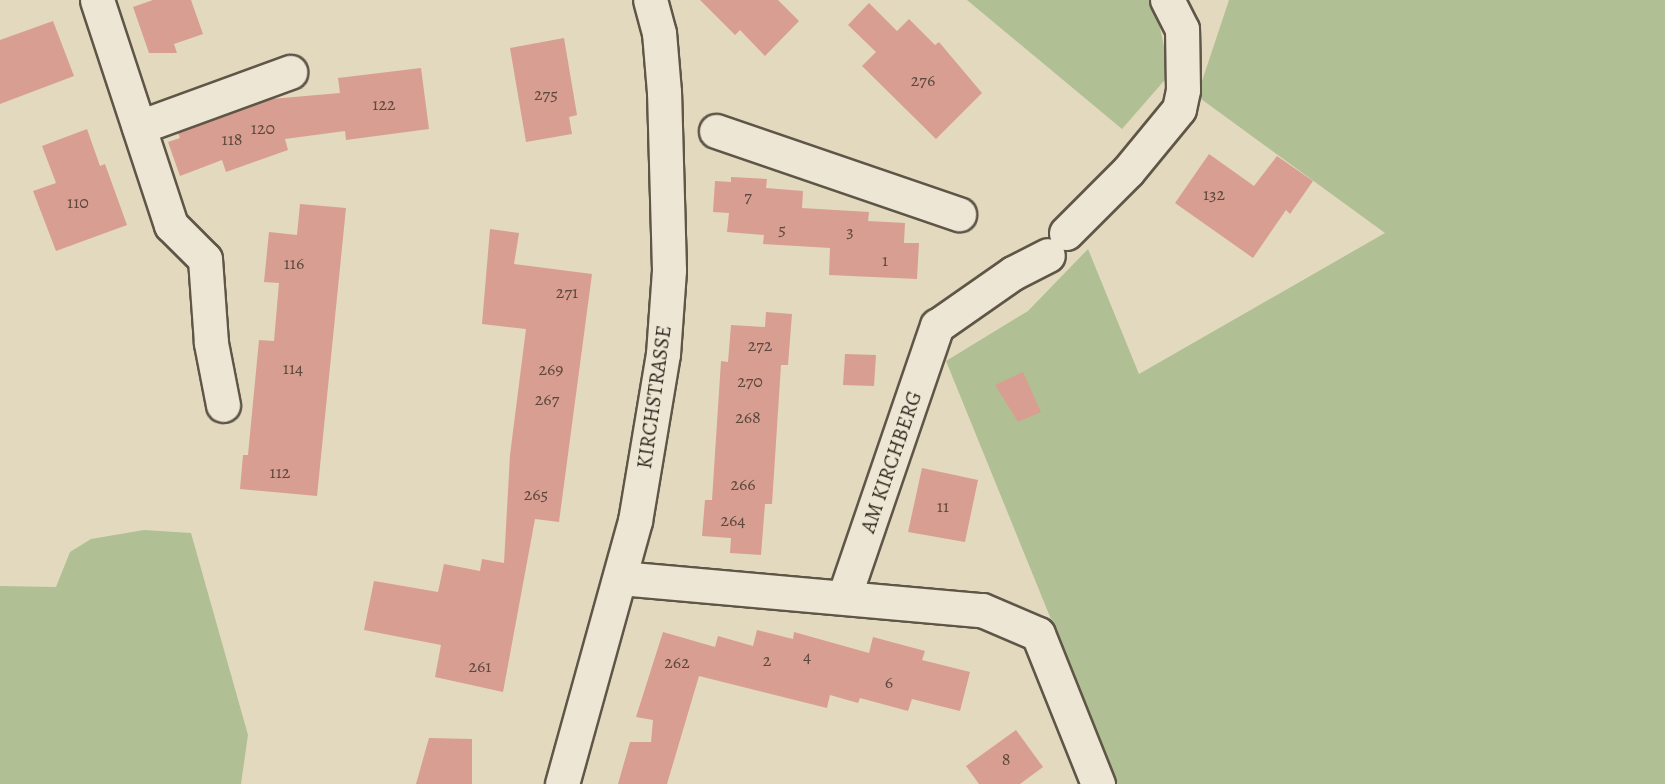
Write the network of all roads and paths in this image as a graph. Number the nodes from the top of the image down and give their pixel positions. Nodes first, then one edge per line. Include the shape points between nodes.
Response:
1 (97, 0) edge
2 (650, 0) edge
3 (1167, 0) edge
4 (290, 72) dead end
5 (140, 127) junction
6 (716, 131) dead end
7 (958, 214) dead end
8 (223, 405) dead end
9 (620, 578) junction
10 (844, 597) junction
11 (562, 784) edge
12 (1098, 784) edge

1 - 5 street
2 - 9 street, KIRCHSTRASSE via 659,33 664,92 669,270 663,354 635,521
3 - 10 street, AM KIRCHBERG via 1182,29 1183,90 1179,109 1128,171 1057,244 937,326
4 - 5 street
5 - 8 street via 171,225 205,259 211,343
6 - 7 street
9 - 10 street
9 - 11 street, KIRCHSTRASSE
10 - 12 street via 982,610 1038,633

